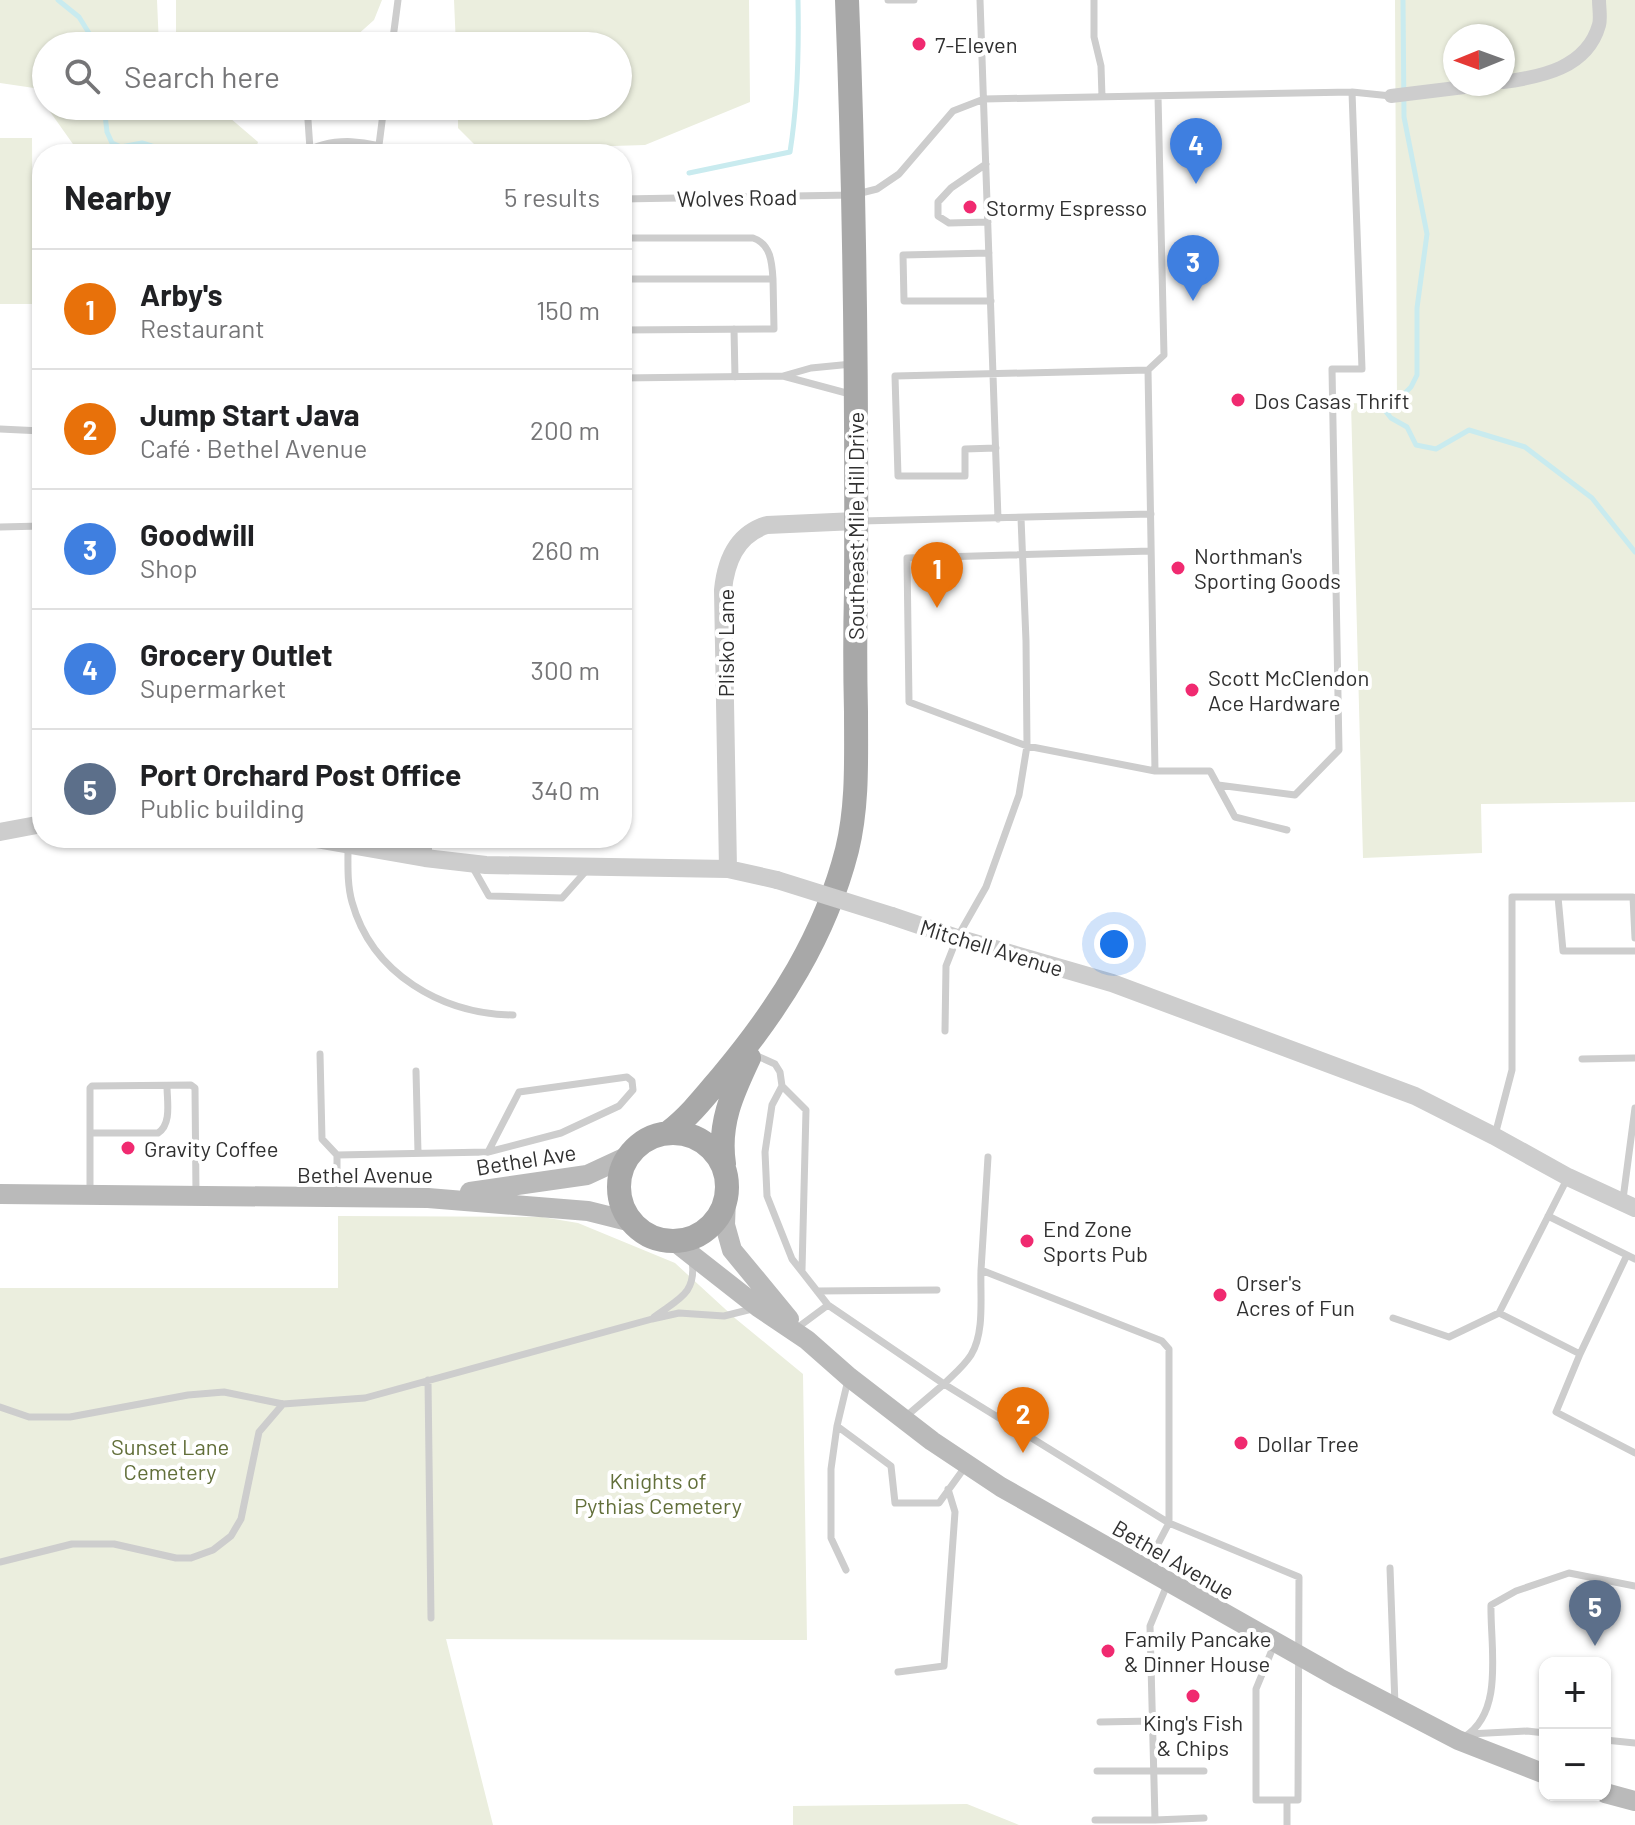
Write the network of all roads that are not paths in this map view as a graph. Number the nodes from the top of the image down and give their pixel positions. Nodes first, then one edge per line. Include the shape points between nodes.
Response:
1 (398, 0) edge
2 (847, 0) edge
3 (888, 0) edge
4 (914, 0) edge
5 (980, 0) edge
6 (1094, 0) edge
7 (1599, 0) edge
8 (394, 32) edge
9 (1515, 81) edge
10 (1443, 90) edge
11 (1352, 92) junction
12 (1158, 96) junction
13 (1391, 96) joint
14 (1102, 97) junction
15 (984, 99) junction
16 (307, 120) edge
17 (382, 120) edge
18 (306, 144) edge
19 (325, 144) edge
20 (371, 144) edge
21 (379, 144) edge
22 (986, 164) junction
23 (853, 195) junction
24 (632, 199) edge
25 (988, 222) junction
26 (632, 238) edge
27 (989, 253) junction
28 (632, 279) edge
29 (773, 279) junction
30 (991, 301) junction
31 (734, 329) junction
32 (632, 330) edge
33 (855, 364) junction
34 (1148, 370) junction
35 (993, 374) junction
36 (783, 376) junction
37 (735, 377) junction
38 (632, 378) edge
39 (855, 395) junction
40 (0, 429) edge
41 (32, 431) edge
42 (996, 448) junction
43 (1151, 514) junction
44 (1021, 518) junction
45 (998, 519) junction
46 (856, 521) junction
47 (32, 526) edge
48 (0, 527) edge
49 (1151, 551) junction
50 (1023, 556) junction
51 (1027, 746) junction
52 (1155, 771) junction
53 (1218, 785) junction
54 (32, 826) edge
55 (1287, 830) dead end
56 (0, 832) edge
57 (347, 848) edge
58 (365, 848) edge
59 (425, 848) edge
60 (425, 858) junction
61 (470, 863) junction
62 (590, 866) junction
63 (728, 869) junction
64 (1558, 897) junction
65 (957, 938) junction
66 (1635, 938) edge
67 (1635, 951) edge
68 (513, 1015) dead end
69 (760, 1030) junction
70 (945, 1031) dead end
71 (320, 1054) dead end
72 (751, 1054) junction
73 (1635, 1058) edge
74 (1582, 1059) dead end
75 (416, 1071) dead end
76 (167, 1086) junction
77 (782, 1086) junction
78 (1635, 1108) edge
79 (669, 1132) junction
80 (90, 1133) junction
81 (1494, 1136) junction
82 (488, 1152) junction
83 (418, 1153) junction
84 (337, 1155) junction
85 (628, 1156) junction
86 (988, 1157) dead end
87 (726, 1173) junction
88 (1568, 1177) junction
89 (0, 1194) edge
90 (90, 1196) junction
91 (196, 1196) junction
92 (337, 1198) junction
93 (428, 1198) junction
94 (726, 1198) junction
95 (1629, 1205) edge
96 (1548, 1216) junction
97 (632, 1222) junction
98 (682, 1248) junction
99 (1631, 1257) edge
100 (981, 1270) junction
101 (802, 1272) junction
102 (937, 1290) dead end
103 (817, 1291) junction
104 (828, 1305) junction
105 (758, 1307) junction
106 (1499, 1313) junction
107 (1393, 1318) dead end
108 (652, 1319) junction
109 (802, 1334) junction
110 (1580, 1354) junction
111 (849, 1377) junction
112 (428, 1380) junction
113 (944, 1384) junction
114 (283, 1404) junction
115 (0, 1407) edge
116 (903, 1419) junction
117 (837, 1426) junction
118 (1635, 1453) edge
119 (966, 1465) junction
120 (948, 1489) junction
121 (1169, 1523) junction
122 (0, 1562) edge
123 (1390, 1568) dead end
124 (846, 1570) dead end
125 (1145, 1570) junction
126 (1168, 1583) junction
127 (1635, 1586) edge
128 (431, 1618) dead end
129 (1275, 1643) junction
130 (1298, 1656) junction
131 (898, 1672) dead end
132 (1395, 1707) junction
133 (1152, 1721) junction
134 (1100, 1722) dead end
135 (1539, 1733) edge
136 (1464, 1737) junction
137 (1611, 1741) edge
138 (1635, 1743) edge
139 (1097, 1771) dead end
140 (1154, 1771) junction
141 (1204, 1771) dead end
142 (1539, 1771) edge
143 (1611, 1795) edge
144 (1287, 1800) junction
145 (1635, 1801) edge
146 (1204, 1818) dead end
147 (1095, 1820) dead end
148 (1155, 1820) junction
149 (1287, 1825) edge

1 - 8 lane
2 - 23 main road, Southeast Mile Hill Drive
3 - 4 lane
5 - 15 lane
6 - 14 lane
7 - 9 street via 1599,25 1583,56 1537,78
10 - 13 street
11 - 12 lane
11 - 13 lane
11 - 53 lane via 1362,369 1332,369 1339,750 1295,795
12 - 14 lane
12 - 34 lane via 1164,355
14 - 15 lane
15 - 22 lane
15 - 23 lane via 953,111 899,174 877,189
16 - 18 lane
17 - 21 lane
19 - 20 lane
22 - 25 lane
22 - 25 lane via 938,202 938,216 949,223
23 - 24 lane, Wolves Road
23 - 33 main road, Southeast Mile Hill Drive
25 - 27 lane
26 - 29 lane via 753,238 770,254
27 - 30 lane
27 - 30 lane via 903,255 904,301
28 - 29 lane
29 - 31 lane via 774,329
30 - 35 lane
31 - 32 lane
31 - 37 lane
33 - 36 lane
33 - 39 main road, Southeast Mile Hill Drive
34 - 35 lane
34 - 43 lane
35 - 42 lane
35 - 42 lane via 895,376 898,476 965,476 965,449
36 - 37 lane
36 - 39 lane
37 - 38 lane
39 - 46 main road, Southeast Mile Hill Drive
40 - 41 lane
42 - 45 lane
43 - 44 lane
43 - 49 lane
44 - 45 lane
44 - 50 lane
45 - 46 lane
46 - 63 street, Plisko Lane via 767,525 735,546 723,590
46 - 69 main road, Southeast Mile Hill Drive via 856,761 848,846 808,953
47 - 48 lane
49 - 50 lane
49 - 52 lane
50 - 51 lane
50 - 51 lane via 907,558 909,702
51 - 52 lane
51 - 65 lane via 1019,795 986,887
52 - 53 lane via 1210,771
53 - 55 lane via 1235,817
54 - 56 street
57 - 68 lane via 352,905 374,948 397,975 437,998 488,1015
58 - 60 street, Mitchell Avenue
59 - 60 street
60 - 61 street, Mitchell Avenue
61 - 62 street, Mitchell Avenue
61 - 62 lane via 489,896 562,898
62 - 63 street, Mitchell Avenue
63 - 65 street, Mitchell Avenue, bridge
64 - 66 lane via 1633,897
64 - 67 lane via 1563,951
64 - 81 lane via 1512,897 1512,1070
65 - 70 lane via 946,966
65 - 81 street, Mitchell Avenue via 1112,983 1415,1096
69 - 72 main road, Southeast Mile Hill Drive
69 - 79 main road, Southeast Mile Hill Drive
71 - 84 lane via 322,1139
72 - 77 lane via 775,1064
72 - 87 main road, Southeast Mile Hill Drive via 722,1127
73 - 74 lane
75 - 83 lane
76 - 80 lane via 164,1130
76 - 80 lane via 92,1086
76 - 91 lane via 195,1088
77 - 101 lane via 806,1110
77 - 101 lane via 772,1105 765,1152 767,1196
78 - 95 lane
79 - 85 main road via 646,1139
79 - 87 main road via 705,1142
80 - 90 lane
81 - 88 street, Mitchell Avenue
82 - 82 lane via 561,1133 619,1106 633,1090 632,1081 627,1077 519,1092
82 - 83 lane
83 - 84 lane
84 - 92 lane
85 - 93 main road, Bethel Ave via 587,1175
85 - 97 main road via 619,1182
86 - 100 lane
87 - 94 main road
88 - 95 street, Mitchell Avenue
88 - 96 lane
89 - 90 main road, Bethel Avenue
90 - 91 main road, Bethel Avenue
91 - 92 main road, Bethel Avenue
92 - 93 main road, Bethel Avenue
93 - 97 main road, Bethel Avenue via 588,1211
94 - 98 main road via 721,1212
94 - 109 main road, Bethel Avenue via 725,1225 732,1250
96 - 99 lane
96 - 106 lane
97 - 98 main road
98 - 105 main road, Bethel Avenue
98 - 108 lane via 695,1275 692,1285
99 - 110 lane
100 - 113 lane via 973,1351
100 - 121 lane via 1162,1341 1169,1349
101 - 103 lane
102 - 103 lane
103 - 104 lane
104 - 109 lane
104 - 113 lane
105 - 108 lane via 724,1316 679,1313
105 - 109 main road, Bethel Avenue
106 - 107 lane via 1449,1337
106 - 110 lane
108 - 112 lane
109 - 111 main road, Bethel Avenue
110 - 118 lane via 1556,1412
111 - 116 main road, Bethel Avenue
111 - 117 lane
112 - 114 lane via 365,1398
112 - 128 lane
113 - 116 lane
113 - 121 lane
114 - 115 lane via 224,1392 70,1417 29,1417
114 - 122 lane via 259,1432 241,1519 213,1550 176,1558 114,1544 72,1544
116 - 119 main road, Bethel Avenue
117 - 120 lane via 891,1466 895,1503 939,1503
117 - 124 lane via 831,1538
119 - 120 lane
119 - 125 main road, Bethel Avenue
120 - 131 lane via 955,1512 944,1666
121 - 125 lane
121 - 130 lane via 1299,1577
123 - 132 lane
125 - 126 main road, Bethel Avenue
126 - 129 main road, Bethel Avenue
126 - 133 lane via 1150,1626
127 - 136 lane via 1569,1573 1491,1605 1491,1693 1485,1718
129 - 130 main road, Bethel Avenue
129 - 144 lane via 1256,1689 1256,1800
130 - 132 main road, Bethel Avenue
130 - 144 lane via 1298,1800
132 - 136 main road, Bethel Avenue
133 - 134 lane
133 - 140 lane
135 - 136 lane
136 - 142 main road, Bethel Avenue
137 - 138 lane
139 - 140 lane
140 - 141 lane
140 - 148 lane
143 - 145 main road
144 - 149 lane
146 - 148 lane
147 - 148 lane

